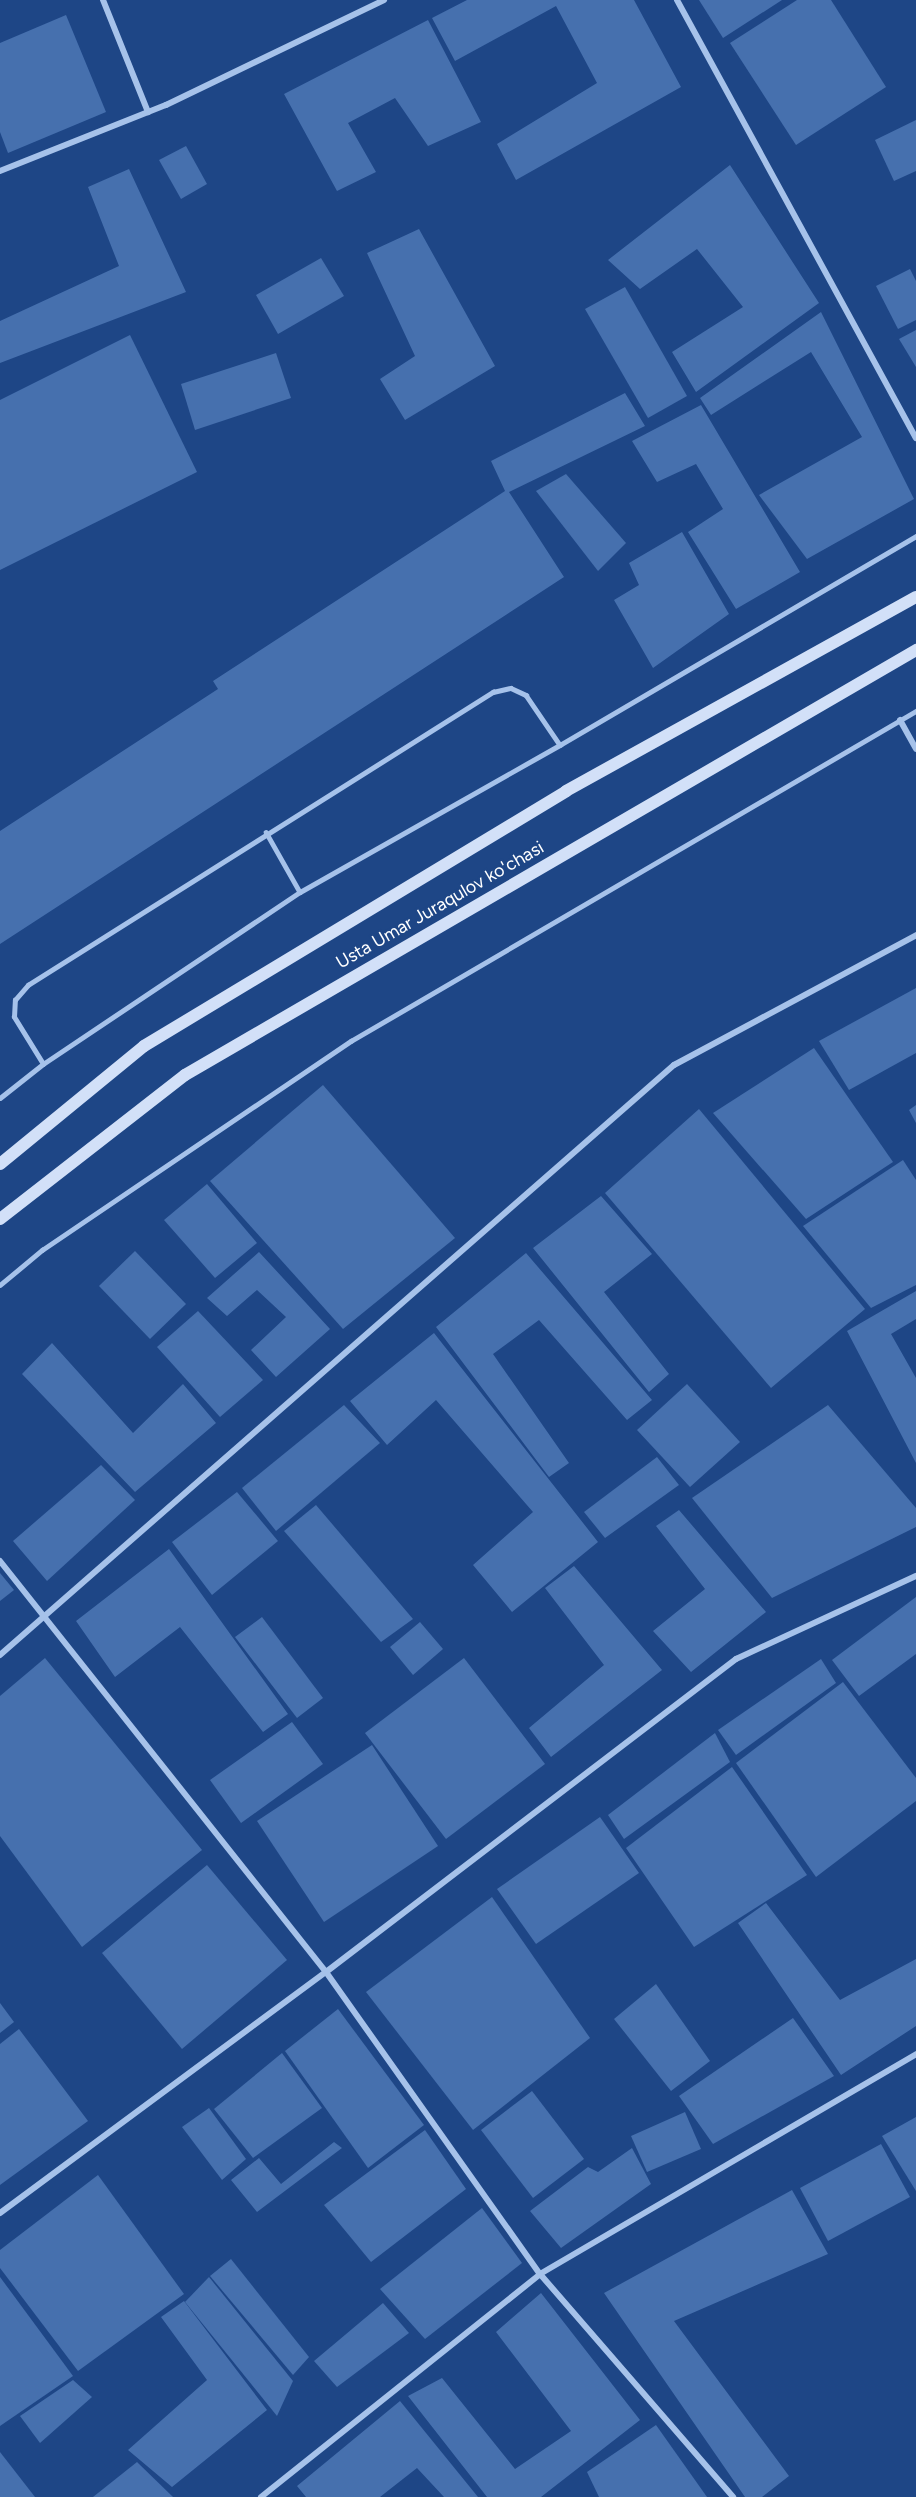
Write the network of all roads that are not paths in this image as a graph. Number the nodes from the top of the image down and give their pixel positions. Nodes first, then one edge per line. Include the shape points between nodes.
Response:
1 (103, 0) edge
2 (384, 0) edge
3 (677, 0) edge
4 (148, 112) junction
5 (0, 171) edge
6 (916, 438) edge
7 (916, 536) edge
8 (916, 597) edge
9 (916, 650) edge
10 (916, 711) edge
11 (900, 720) junction
12 (560, 745) junction
13 (916, 749) edge
14 (266, 832) junction
15 (300, 892) junction
16 (916, 935) edge
17 (43, 1064) junction
18 (0, 1098) edge
19 (0, 1164) edge
20 (0, 1219) edge
21 (0, 1285) edge
22 (0, 1561) edge
23 (916, 1576) edge
24 (44, 1619) junction
25 (0, 1655) edge
26 (326, 1972) junction
27 (916, 2054) edge
28 (0, 2212) edge
29 (540, 2274) junction
30 (261, 2497) edge
31 (733, 2497) edge

1 - 4 street
2 - 4 street
3 - 6 street
4 - 5 street
7 - 12 lane
8 - 19 main road, Usta Umar Juraqulov ko'chasi via 566,791 144,1046
9 - 20 main road, Usta Umar Juraqulov ko'chasi via 185,1075
10 - 11 lane
11 - 13 street
11 - 21 lane via 351,1041 42,1250
12 - 14 lane via 526,695 511,688 493,692
12 - 15 lane
14 - 15 lane
14 - 17 lane via 28,985 15,1000 14,1017
15 - 17 lane
16 - 24 street via 674,1065
17 - 18 lane
22 - 24 street
23 - 26 street via 736,1659
24 - 25 street
24 - 26 street
26 - 28 street
26 - 29 street
27 - 29 street
29 - 30 street
29 - 31 street

